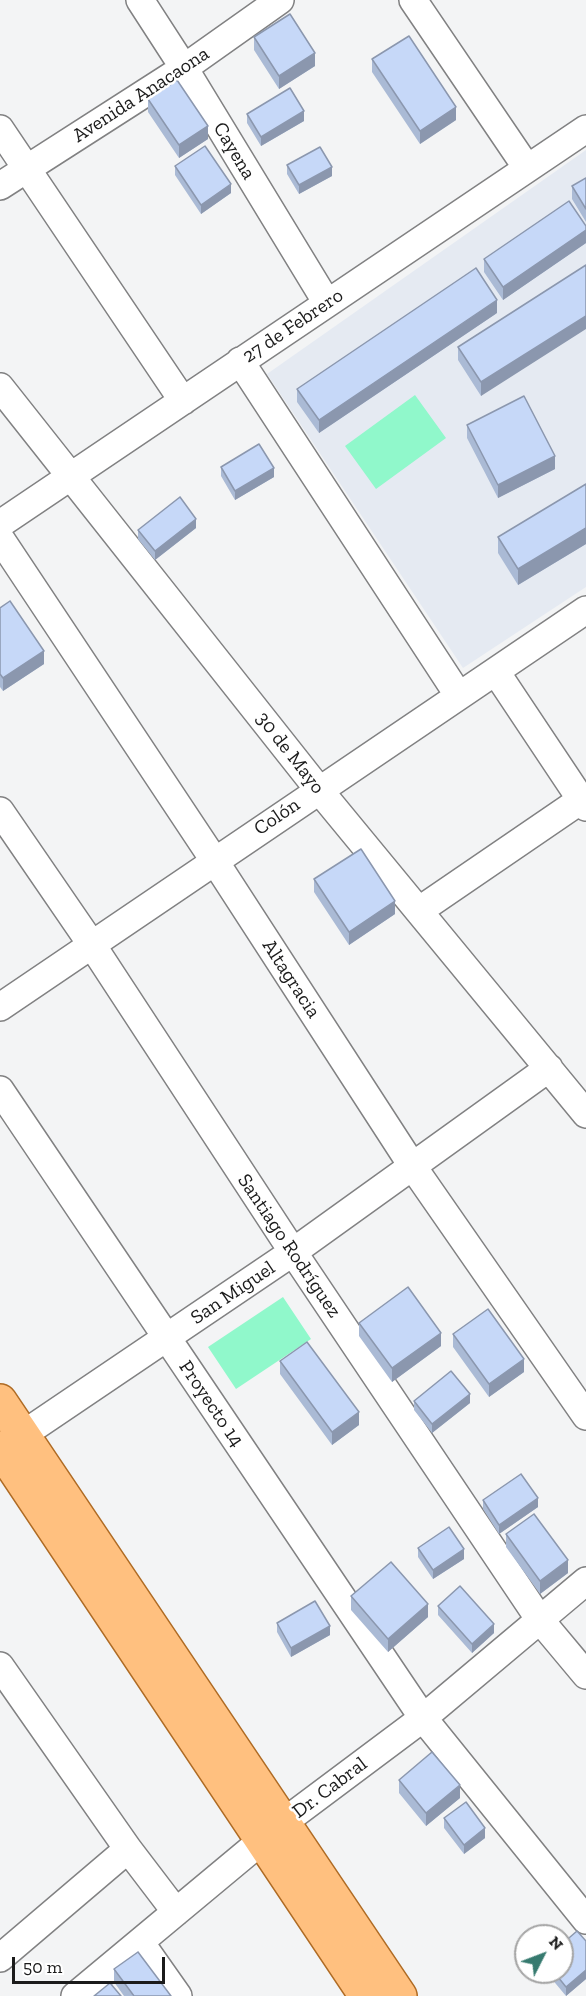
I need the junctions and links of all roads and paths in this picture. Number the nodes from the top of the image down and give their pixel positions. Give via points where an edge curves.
1 (140, 0) edge
2 (280, 0) edge
3 (412, 0) edge
4 (184, 68) junction
5 (0, 129) edge
6 (586, 129) edge
7 (527, 168) junction
8 (28, 169) junction
9 (0, 186) edge
10 (327, 303) junction
11 (240, 361) junction
12 (0, 387) edge
13 (183, 400) junction
14 (70, 474) junction
15 (0, 524) edge
16 (0, 538) edge
17 (586, 610) edge
18 (496, 672) junction
19 (459, 696) junction
20 (319, 790) junction
21 (584, 804) edge
22 (0, 811) edge
23 (214, 860) junction
24 (420, 910) junction
25 (92, 945) junction
26 (0, 1007) edge
27 (549, 1068) junction
28 (0, 1090) edge
29 (586, 1114) edge
30 (413, 1167) junction
31 (293, 1252) junction
32 (166, 1338) junction
33 (0, 1401) edge
34 (586, 1416) edge
35 (6, 1445) edge
36 (586, 1581) edge
37 (540, 1620) junction
38 (0, 1666) edge
39 (586, 1675) edge
40 (423, 1718) junction
41 (274, 1831) junction
42 (128, 1849) junction
43 (176, 1912) junction
44 (586, 1920) edge
45 (140, 1942) junction
46 (2, 1952) edge
47 (75, 1996) edge
48 (178, 1996) edge
49 (366, 1996) edge
50 (400, 1996) edge

1 - 4 street, Cayena
2 - 4 street, Avenida Anacaona
3 - 7 street
4 - 8 street, Avenida Anacaona
4 - 10 street, Cayena
5 - 8 street
6 - 7 street, 27 de Febrero
7 - 10 street, 27 de Febrero
8 - 9 street, Avenida Anacaona
8 - 13 street
10 - 11 street, 27 de Febrero
11 - 13 street, 27 de Febrero
11 - 19 street
12 - 14 street, 30 de Mayo
13 - 14 street, 27 de Febrero
14 - 15 street, 27 de Febrero
14 - 20 street, 30 de Mayo
16 - 23 street, Altagracia
17 - 18 street, Colón
18 - 19 street, Colón
18 - 21 street
19 - 20 street, Colón
20 - 23 street, Colón
20 - 24 street, 30 de Mayo
21 - 24 street
22 - 25 street, Santiago Rodríguez
23 - 25 street, Colón
23 - 30 street, Altagracia
24 - 27 street, 30 de Mayo
25 - 26 street, Colón
25 - 31 street, Santiago Rodríguez
27 - 29 street, 30 de Mayo
27 - 30 street, San Miguel
28 - 32 street, Proyecto 14
30 - 31 street, San Miguel
30 - 34 street, Altagracia
31 - 32 street, San Miguel
31 - 37 street, Santiago Rodríguez
32 - 35 street, San Miguel
32 - 40 street, Proyecto 14
33 - 35 main road
35 - 41 main road
36 - 37 street, Dr. Cabral
37 - 39 street, Santiago Rodríguez
37 - 40 street, Dr. Cabral
38 - 42 street
40 - 41 street, Dr. Cabral
40 - 44 street, Proyecto 14
41 - 43 street, Dr. Cabral
41 - 49 main road
41 - 50 main road
42 - 43 street
42 - 46 street
43 - 45 street, Dr. Cabral
45 - 47 street, Dr. Cabral
45 - 48 street

